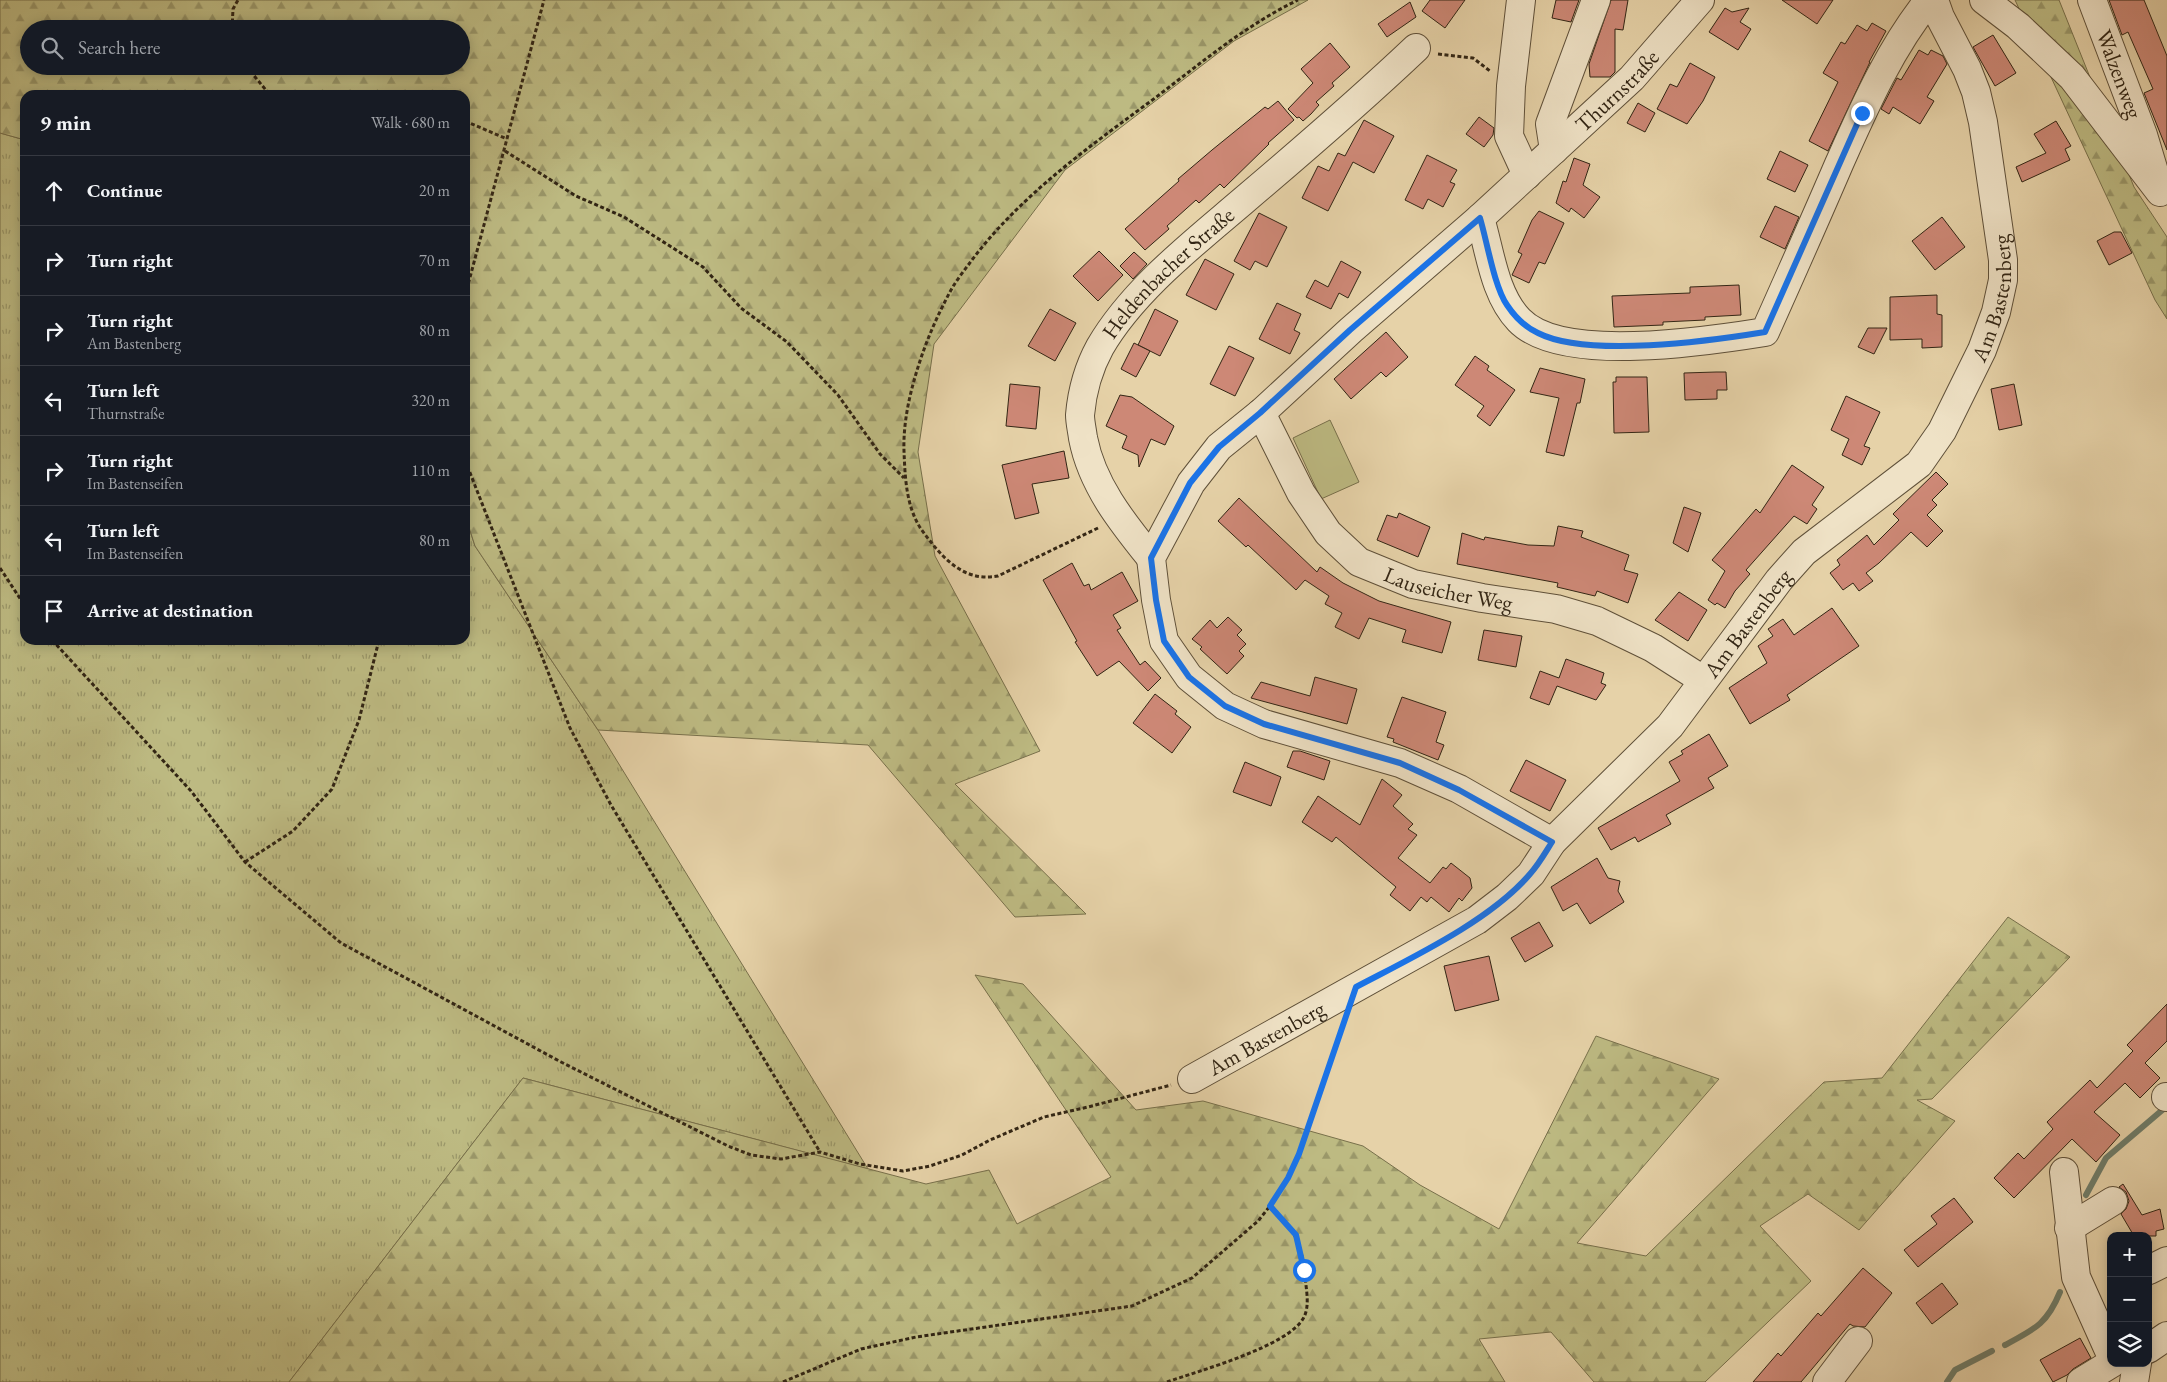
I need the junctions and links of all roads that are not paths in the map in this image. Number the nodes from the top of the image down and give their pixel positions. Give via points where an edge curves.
1 (1521, 0) edge
2 (1596, 0) edge
3 (1700, 0) edge
4 (1929, 0) edge
5 (1934, 0) edge
6 (1984, 0) edge
7 (2092, 0) edge
8 (1416, 48) dead end
9 (1554, 150) junction
10 (1527, 175) junction
11 (2164, 198) edge
12 (1480, 218) junction
13 (1260, 413) junction
14 (1151, 558) junction
15 (1703, 680) junction
16 (1552, 842) junction
17 (1192, 1079) road end
18 (2064, 1172) dead end
19 (2113, 1201) dead end
20 (2069, 1228) junction
21 (2167, 1336) edge
22 (1858, 1341) dead end
23 (2107, 1346) edge
24 (2152, 1346) edge
25 (2107, 1366) edge
26 (2136, 1367) edge
27 (1827, 1382) edge
28 (2081, 1382) edge
29 (2134, 1382) edge

1 - 10 street via 1510,86 1509,136
2 - 9 street via 1550,124
3 - 9 street, Thurnstraße via 1632,78
4 - 12 street via 1892,55 1862,113 1765,332 1634,346 1570,343 1538,334 1520,321 1506,304
5 - 15 street, Am Bastenberg via 1976,92 1983,122 2003,260 2003,280 1996,312 1982,350 1942,431 1919,464 1804,552
6 - 11 street via 2018,26 2072,77
7 - 11 street, Walzenweg
8 - 14 street, Heldenbacher Straße via 1148,286 1100,347 1085,385 1080,417 1085,446 1096,480 1119,518
9 - 10 street, Thurnstraße
10 - 12 street, Thurnstraße
12 - 13 street, Thurnstraße
13 - 14 street, Thurnstraße via 1219,447 1190,483
13 - 15 street, Lauseicher Weg via 1301,493 1328,534 1359,562 1413,584 1556,609 1597,621 1653,648
14 - 16 street via 1164,641 1189,677 1225,706 1264,724 1400,763 1459,790
15 - 16 street, Am Bastenberg via 1670,726
16 - 17 street, Am Bastenberg via 1531,874 1477,920
18 - 20 street
19 - 20 street
20 - 23 street via 2076,1277
21 - 24 street
22 - 27 street
25 - 28 street
26 - 29 street

